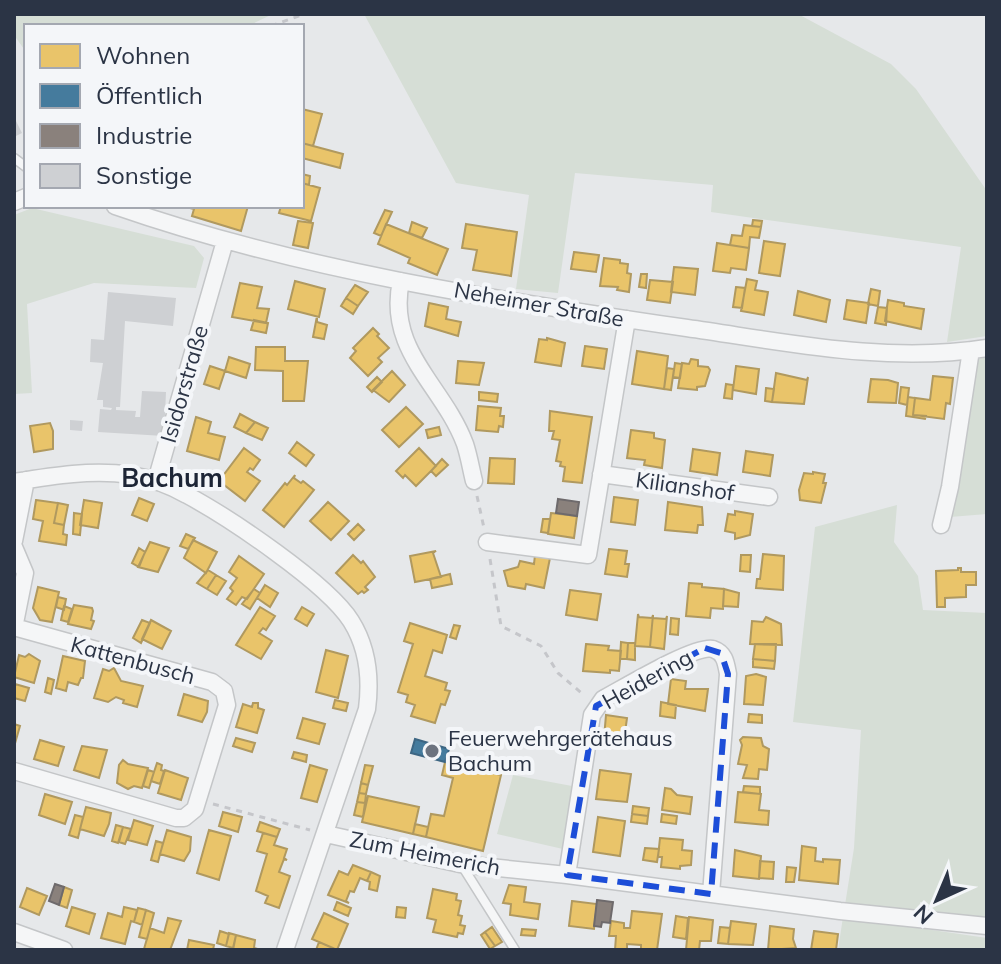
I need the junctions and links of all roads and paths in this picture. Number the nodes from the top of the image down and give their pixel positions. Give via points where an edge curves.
1 (304, 14) edge
2 (276, 24) edge
3 (121, 208) edge
4 (225, 241) junction
5 (401, 281) junction
6 (627, 319) junction
7 (979, 349) edge
8 (601, 474) junction
9 (20, 481) edge
10 (156, 481) junction
11 (474, 481) joint
12 (769, 497) dead end
13 (941, 525) dead end
14 (14, 541) edge
15 (487, 542) junction
16 (14, 547) edge
17 (14, 628) edge
18 (596, 706) junction
19 (14, 771) edge
20 (198, 799) junction
21 (326, 834) junction
22 (460, 864) junction
23 (567, 875) junction
24 (711, 894) junction
25 (987, 926) edge
26 (14, 932) edge
27 (64, 950) edge
28 (285, 950) edge
29 (515, 950) edge

1 - 2 path
3 - 4 street, Neheimer Straße
4 - 5 street, Neheimer Straße
4 - 10 street, Isidorstraße
5 - 6 street, Neheimer Straße
5 - 11 street via 397,310 405,343 464,443
6 - 7 street, Neheimer Straße via 859,351 920,354
6 - 8 street
7 - 13 street, Neheimer Straße
8 - 12 street, Kilianshof
8 - 15 street via 588,555
9 - 10 street via 95,474
9 - 14 street
10 - 21 street, Zum Heimerich via 213,510 299,571 332,598 360,638 369,672 367,709
11 - 15 path
15 - 18 path via 501,626 541,646 558,673
16 - 17 street, Kattenbusch via 25,573
17 - 20 street, Kattenbusch via 219,685 227,705
18 - 23 street, Heidering
18 - 24 street, Heidering via 695,651 721,653 726,661
19 - 20 street via 176,818 190,815
20 - 21 path
21 - 22 street, Zum Heimerich
21 - 28 street
22 - 23 street, Zum Heimerich
22 - 29 lane
23 - 24 street, Zum Heimerich
24 - 25 street, Zum Heimerich
26 - 27 street

